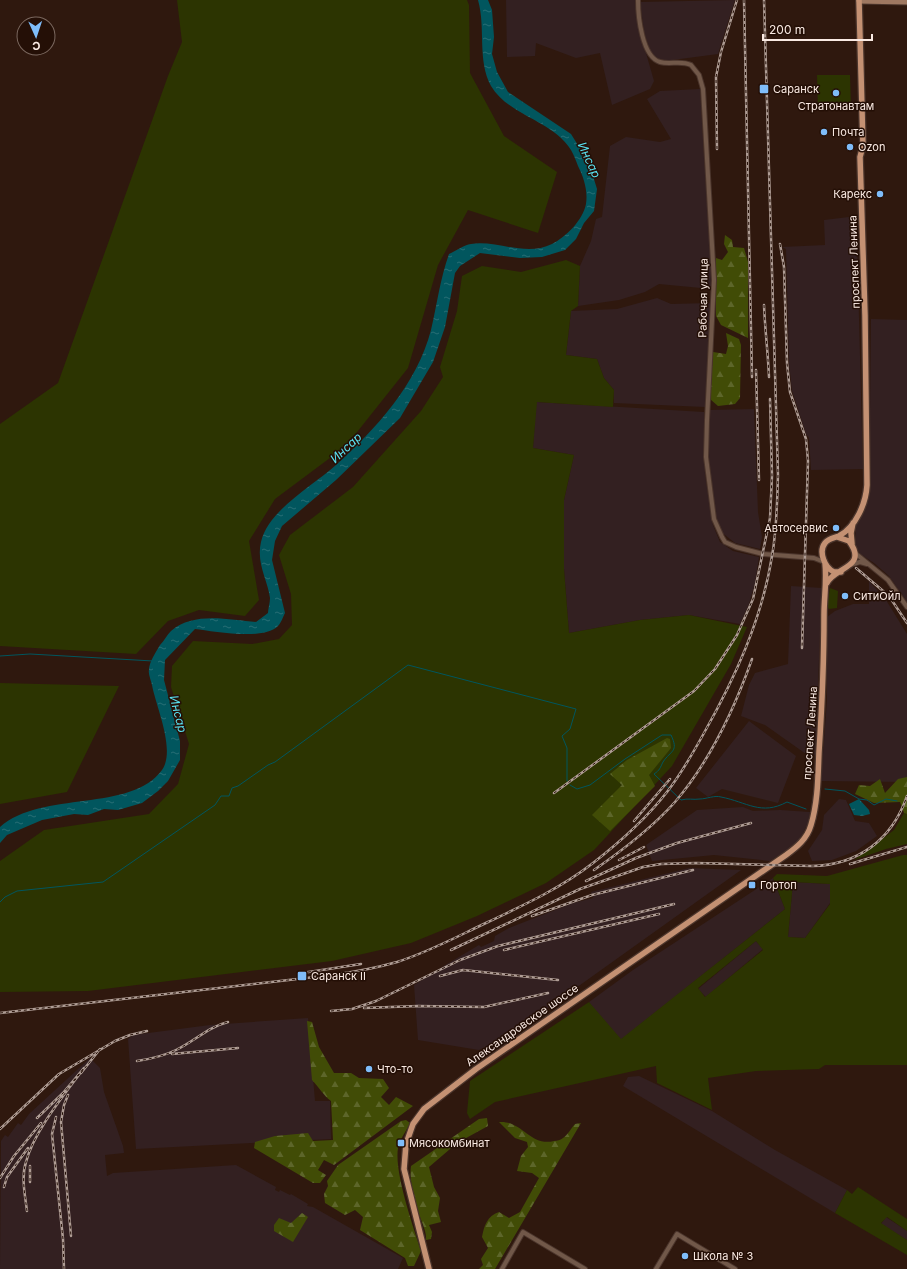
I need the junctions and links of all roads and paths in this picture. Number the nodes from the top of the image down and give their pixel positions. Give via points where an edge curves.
1 (638, 0) edge
2 (859, 0) edge
3 (907, 2) edge
4 (854, 521) junction
5 (837, 537) junction
6 (853, 548) junction
7 (823, 549) junction
8 (814, 558) junction
9 (825, 562) junction
10 (867, 564) junction
11 (849, 566) junction
12 (841, 572) junction
13 (826, 584) junction
14 (907, 607) edge
15 (772, 864) joint
16 (429, 1269) edge
17 (502, 1269) edge
18 (585, 1269) edge
19 (656, 1269) edge
20 (734, 1269) edge

1 - 8 street, Рабочая улица via 640,22 648,53 658,62 691,65 699,75 703,89 714,286 706,457 715,525 725,542 736,547 777,556
2 - 3 main road
2 - 4 main road, проспект Ленина via 867,485 864,505
4 - 5 main road
4 - 6 main road via 851,533
5 - 6 main road via 846,538
5 - 7 main road via 826,542
6 - 10 street
6 - 11 main road via 854,558
7 - 8 street via 819,556
7 - 9 main road
8 - 9 street
9 - 12 main road via 832,571
9 - 13 main road, проспект Ленина
10 - 11 street via 860,562
10 - 14 street via 888,580
11 - 12 main road
12 - 13 main road via 829,578
13 - 15 main road, проспект Ленина via 824,676 815,809 811,825 803,840
15 - 16 main road, Александровское шоссе via 476,1069 424,1108 406,1144 404,1169
17 - 18 street via 524,1232
19 - 20 street via 677,1234

